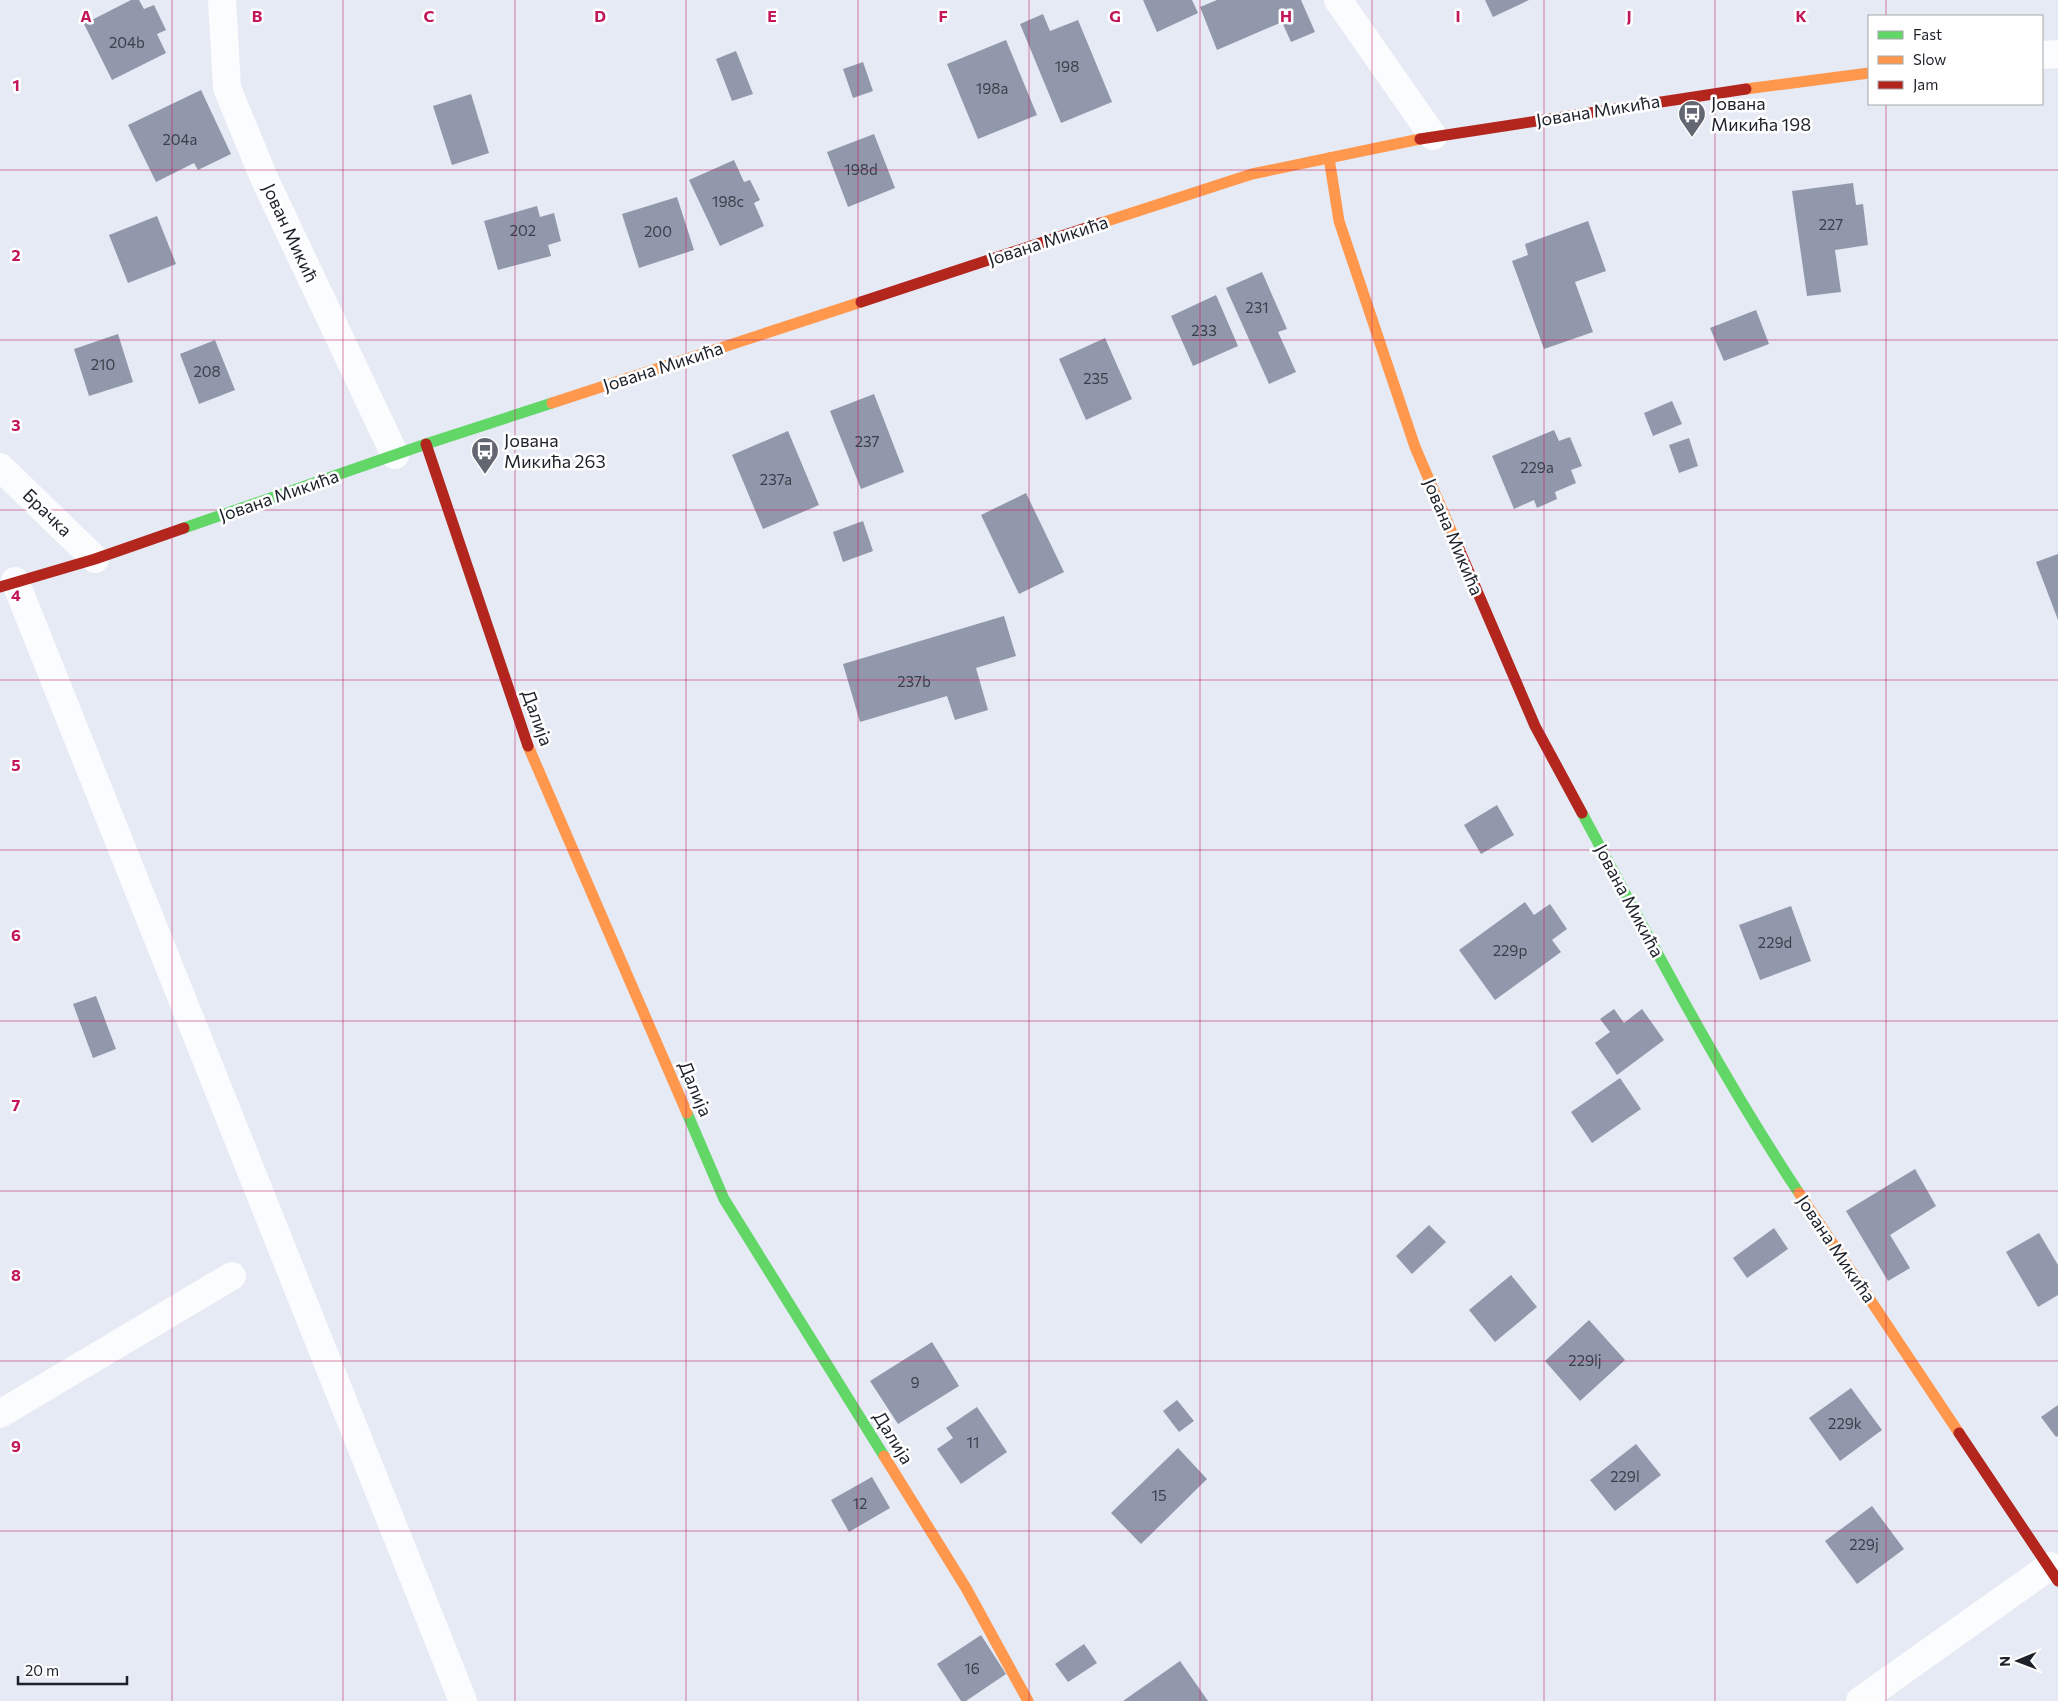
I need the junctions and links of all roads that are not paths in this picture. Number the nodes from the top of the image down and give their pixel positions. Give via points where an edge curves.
1 (222, 0) edge
2 (1338, 0) edge
3 (2058, 54) edge
4 (2043, 55) edge
5 (1868, 73) edge
6 (1433, 136) junction
7 (1329, 158) junction
8 (426, 444) junction
9 (396, 456) junction
10 (0, 467) edge
11 (95, 559) junction
12 (7, 584) edge
13 (232, 1276) dead end
14 (0, 1414) edge
15 (2054, 1573) edge
16 (463, 1701) edge
17 (1028, 1701) edge
18 (1860, 1701) edge

1 - 9 street, Јован Микић via 227,88 264,178
2 - 6 street
3 - 4 street
5 - 6 street, Јована Микића
6 - 7 street, Јована Микића
7 - 8 street, Јована Микића via 1252,174
7 - 15 street, Јована Микића via 1339,221 1415,446 1535,726 1683,1000 1770,1149
8 - 9 street, Јована Микића
8 - 17 street, Далија via 525,740 724,1199 966,1588
9 - 11 street, Јована Микића
10 - 11 street, Брачка
11 - 12 street, Јована Микића
12 - 16 street
13 - 14 street
15 - 18 street

